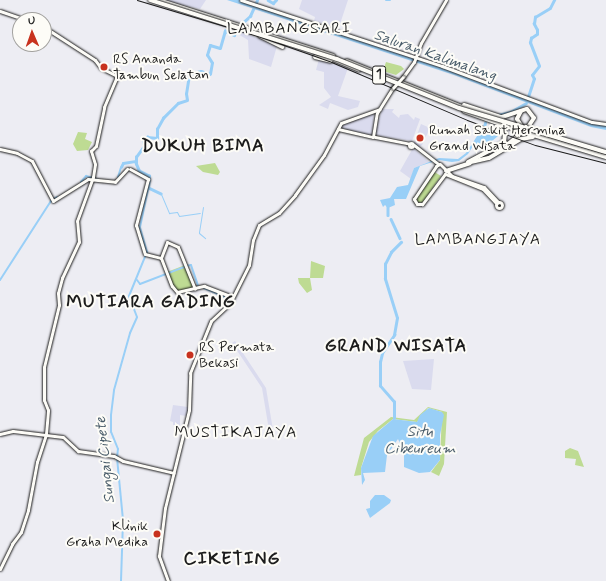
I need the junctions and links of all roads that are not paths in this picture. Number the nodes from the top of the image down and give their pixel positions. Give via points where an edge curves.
1 (147, 0) edge
2 (150, 0) edge
3 (157, 0) edge
4 (241, 0) edge
5 (446, 0) edge
6 (0, 11) edge
7 (12, 15) edge
8 (241, 26) junction
9 (52, 33) edge
10 (259, 36) junction
11 (279, 36) dead end
12 (283, 47) dead end
13 (328, 54) junction
14 (415, 56) junction
15 (315, 57) dead end
16 (352, 67) junction
17 (426, 92) junction
18 (380, 109) junction
19 (376, 112) junction
20 (472, 114) junction
21 (606, 124) edge
22 (528, 126) junction
23 (339, 130) junction
24 (372, 138) junction
25 (571, 145) junction
26 (0, 149) edge
27 (587, 152) junction
28 (606, 153) edge
29 (469, 162) junction
30 (437, 165) junction
31 (444, 166) junction
32 (446, 171) junction
33 (92, 178) junction
34 (161, 258) junction
35 (194, 289) junction
36 (232, 297) junction
37 (0, 434) edge
38 (46, 434) junction
39 (173, 471) junction
40 (0, 569) edge
41 (168, 581) edge

1 - 8 highway, 1
2 - 28 highway, 1, bridge via 337,59 459,108
3 - 8 highway, 1
3 - 28 highway, 1, bridge via 328,55 464,108
4 - 14 main road
5 - 14 main road
6 - 7 main road
8 - 10 highway, 1
8 - 13 highway, 1
9 - 33 main road via 99,63 101,68 117,76 104,107 96,146 91,152 96,160
10 - 12 highway
10 - 16 highway, 1
11 - 13 highway
13 - 17 highway, 1
14 - 18 main road, bridge
14 - 21 main road via 592,122
15 - 16 highway
16 - 20 highway, 1
17 - 22 highway via 494,116 505,116 527,109 534,117
17 - 25 highway, 1 via 492,119
18 - 19 main road
18 - 24 main road
19 - 23 main road via 344,121
19 - 24 main road
20 - 27 highway, 1
20 - 29 highway via 500,127 506,137 501,146
22 - 25 highway via 532,115 523,110 517,116 520,126
22 - 29 highway, bridge via 495,151
23 - 24 main road via 359,137
23 - 36 main road via 324,155 279,213 258,226 249,265
24 - 30 main road via 411,145
25 - 28 highway, 1
26 - 33 main road via 17,153 34,162 52,200
27 - 28 highway, 1
27 - 29 highway via 528,137 489,158
29 - 31 highway
29 - 32 highway
30 - 31 main road
30 - 32 main road via 414,196 417,204 424,202 444,174 483,189 497,203 484,187 456,178
31 - 32 main road
33 - 34 main road via 114,182 128,170 147,182 136,225 147,254
33 - 38 main road via 76,221 78,243 60,284 59,305 44,367 44,400 48,410
34 - 35 main road via 176,292
34 - 35 main road via 166,245 170,243 179,247
35 - 36 main road via 205,285
36 - 39 main road via 213,318 191,370 189,410
37 - 38 main road via 12,431
38 - 39 main road via 65,437 78,451
38 - 40 main road via 37,464 28,513 21,532
39 - 41 main road via 164,508 159,554

